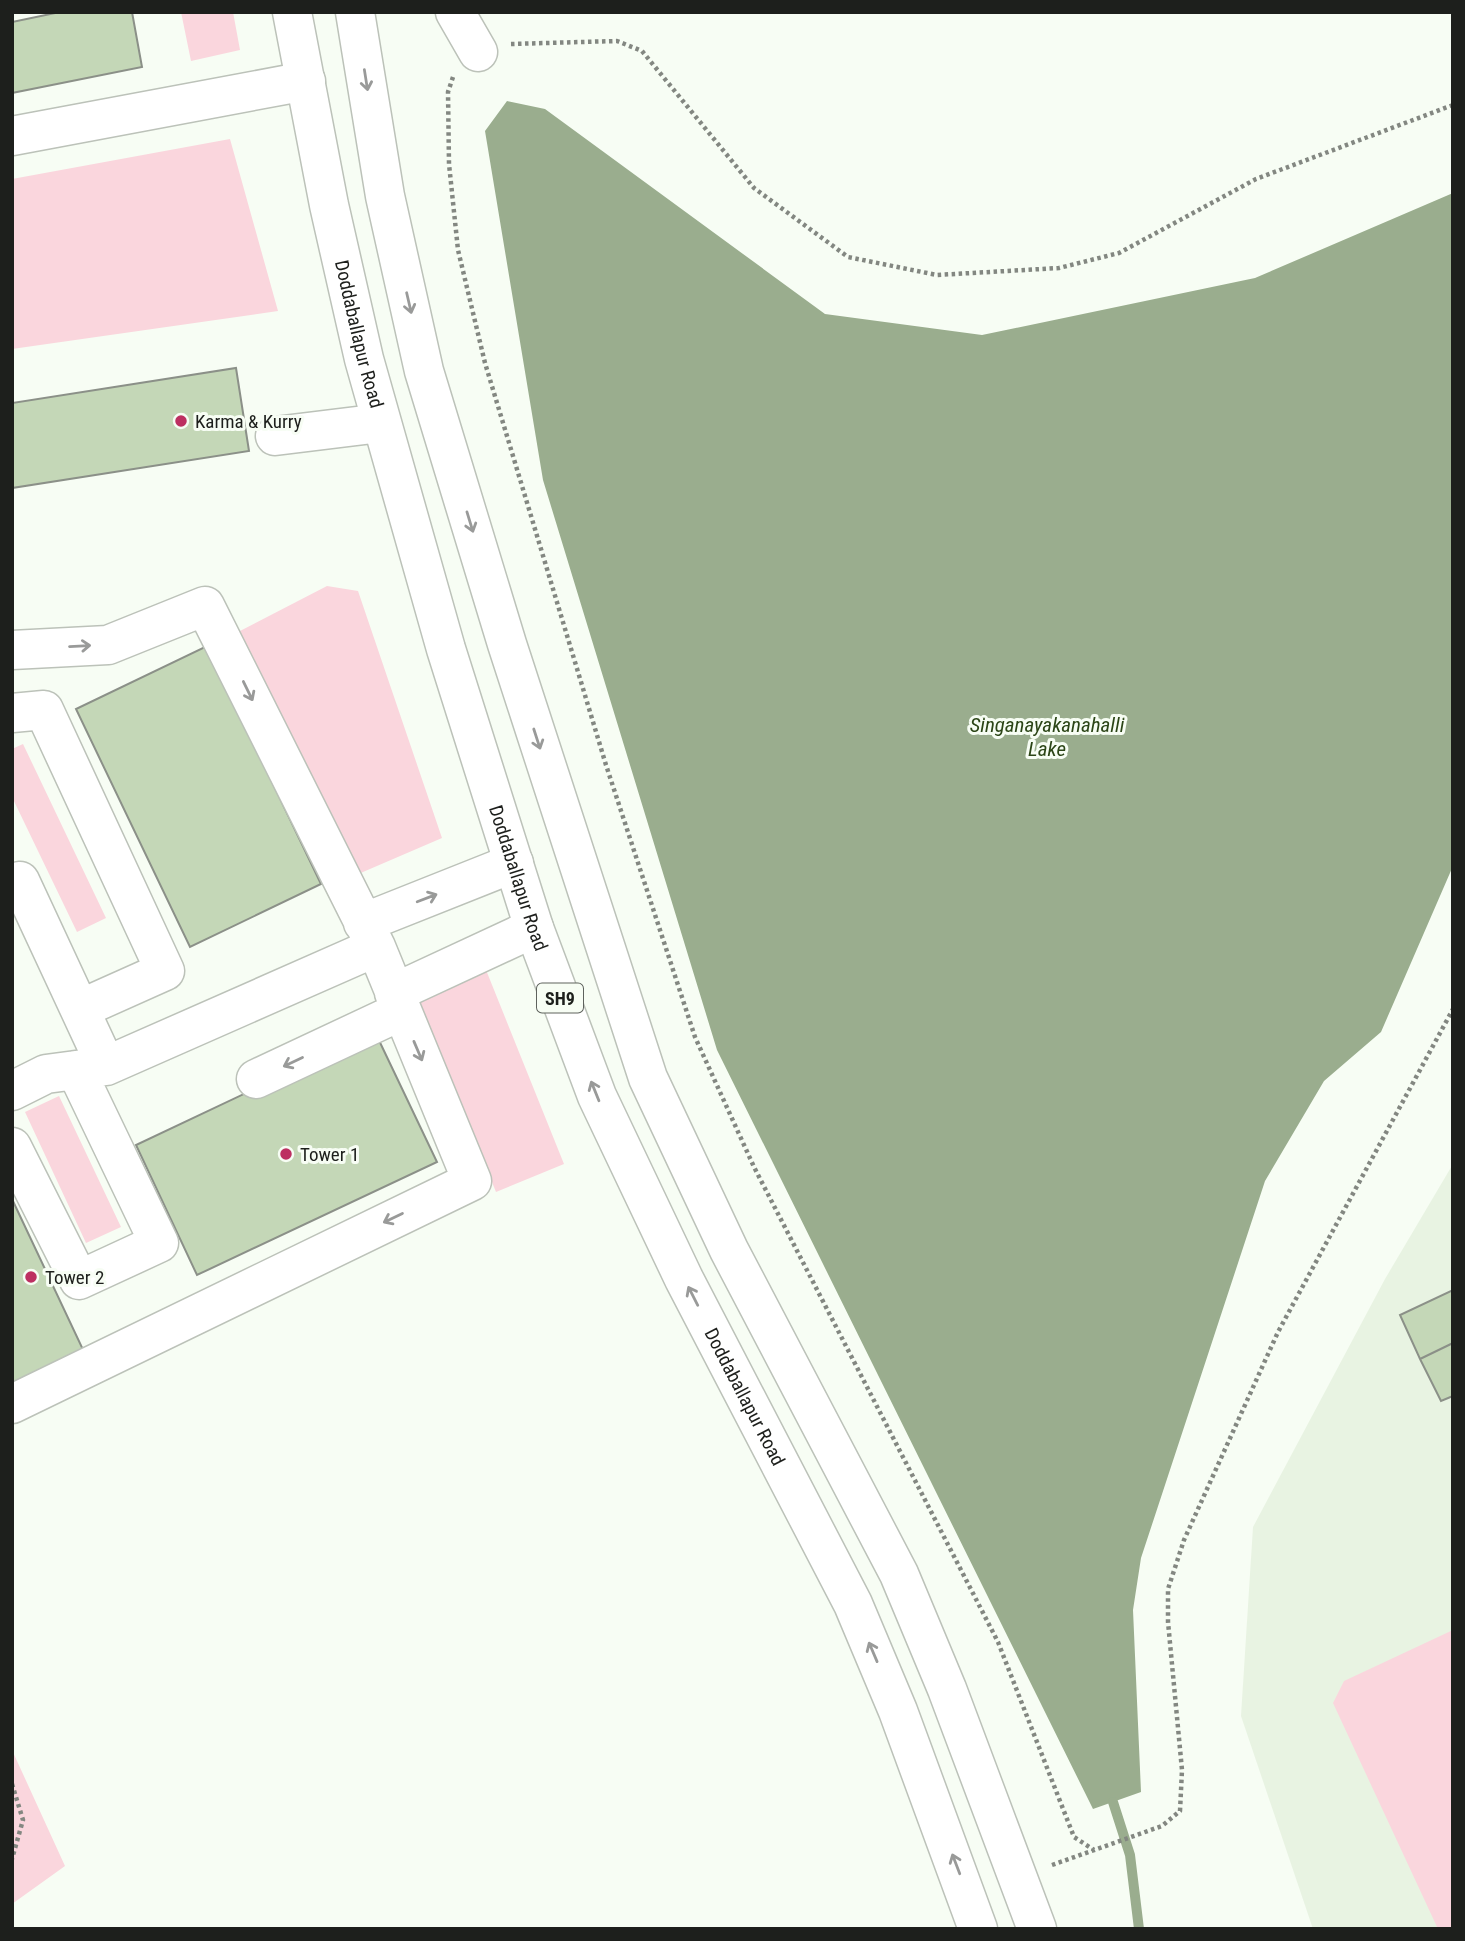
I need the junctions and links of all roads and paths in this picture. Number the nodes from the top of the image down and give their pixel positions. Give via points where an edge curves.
1 (292, 12) edge
2 (355, 12) edge
3 (456, 12) edge
4 (478, 52) junction
5 (306, 81) junction
6 (1453, 105) edge
7 (12, 136) edge
8 (381, 423) junction
9 (275, 436) dead end
10 (12, 650) edge
11 (12, 713) edge
12 (513, 863) junction
13 (15, 876) edge
14 (534, 928) junction
15 (370, 935) junction
16 (398, 1002) junction
17 (80, 1009) junction
18 (1453, 1009) edge
19 (91, 1068) junction
20 (256, 1079) dead end
21 (12, 1091) edge
22 (12, 1147) edge
23 (12, 1404) edge
24 (12, 1784) edge
25 (1094, 1850) junction
26 (12, 1859) edge
27 (1066, 1860) dead end
28 (978, 1929) edge
29 (1037, 1929) edge

1 - 5 main road, Doddaballapur Road / SH9
2 -> 29 main road via 384,196 424,371 648,1078 729,1250 899,1574
3 - 4 main road
4 - 6 path via 500,44 617,41 642,51 754,188 848,257 937,275 1059,268 1119,253 1256,179
4 - 25 path via 456,67 448,92 449,164 458,250 485,363 601,752 695,1037 760,1179 998,1642 1074,1837
5 - 7 main road
5 - 8 main road, Doddaballapur Road / SH9 via 332,218
8 - 9 main road
8 - 12 main road, Doddaballapur Road / SH9
10 -> 15 main road via 108,645 205,606
11 - 17 main road via 44,710 165,971
12 - 14 main road, Doddaballapur Road / SH9
15 -> 12 main road
13 - 17 main road
14 - 16 main road
28 -> 14 main road, Doddaballapur Road / SH9 via 898,1711 853,1604 684,1279 597,1096
15 - 16 main road
15 - 19 main road
16 -> 20 main road
16 -> 23 main road via 472,1181
17 - 19 main road
18 - 25 path via 1278,1332 1184,1540 1168,1589 1182,1770 1180,1811 1162,1826
19 - 21 main road via 46,1074
19 - 22 main road via 159,1243 79,1280
24 - 26 path via 23,1820
25 - 27 path

